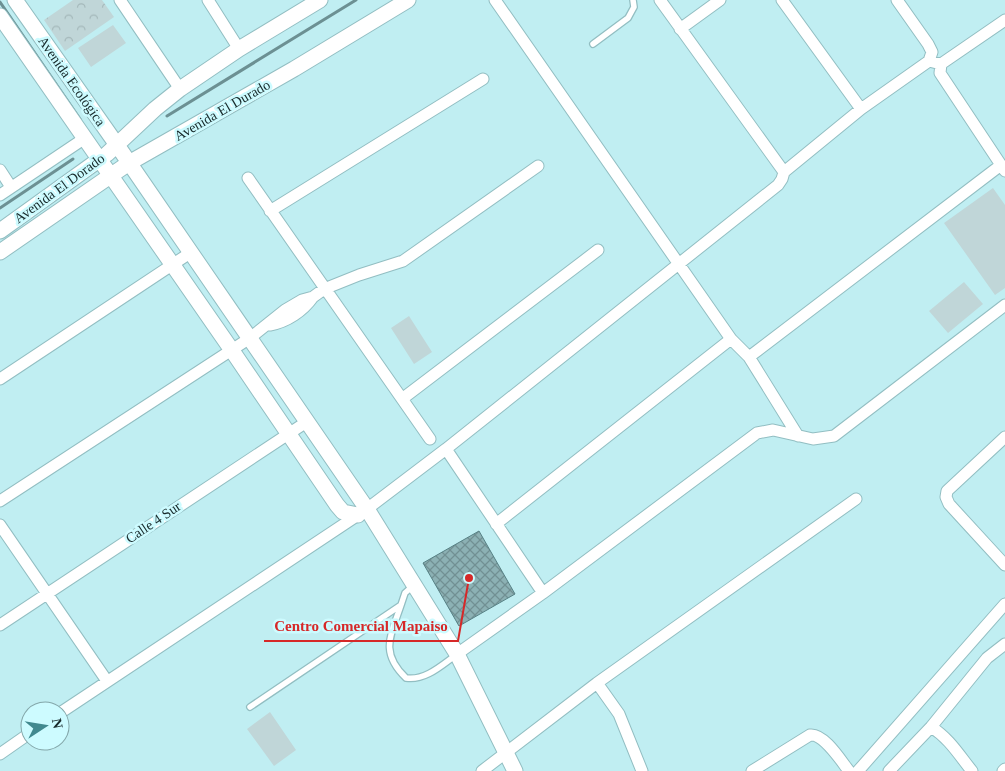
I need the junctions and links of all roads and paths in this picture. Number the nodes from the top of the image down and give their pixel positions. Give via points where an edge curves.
1 (15, 0) edge
2 (120, 0) edge
3 (208, 0) edge
4 (318, 0) edge
5 (408, 0) edge
6 (495, 0) edge
7 (633, 0) edge
8 (660, 0) edge
9 (720, 0) edge
10 (782, 0) edge
11 (896, 0) edge
12 (0, 16) edge
13 (1005, 20) edge
14 (680, 29) junction
15 (593, 44) dead end
16 (239, 49) junction
17 (935, 62) junction
18 (483, 79) dead end
19 (180, 88) junction
20 (861, 109) junction
21 (85, 138) junction
22 (117, 145) junction
23 (99, 160) junction
24 (129, 163) junction
25 (538, 166) dead end
26 (1003, 168) edge
27 (0, 170) edge
28 (784, 172) junction
29 (110, 176) junction
30 (248, 178) dead end
31 (11, 187) junction
32 (0, 195) edge
33 (270, 211) junction
34 (40, 224) joint
35 (0, 231) edge
36 (598, 250) dead end
37 (0, 252) edge
38 (190, 253) junction
39 (680, 264) junction
40 (171, 265) junction
41 (324, 289) junction
42 (1005, 305) edge
43 (250, 338) junction
44 (731, 339) junction
45 (231, 349) junction
46 (749, 357) junction
47 (0, 379) edge
48 (402, 399) junction
49 (308, 421) junction
50 (288, 433) junction
51 (798, 436) junction
52 (1005, 437) edge
53 (430, 439) dead end
54 (446, 449) junction
55 (856, 499) dead end
56 (0, 501) edge
57 (363, 512) junction
58 (496, 524) junction
59 (0, 525) edge
60 (1005, 565) edge
61 (414, 585) junction
62 (47, 593) junction
63 (543, 593) junction
64 (401, 604) junction
65 (1005, 604) edge
66 (0, 625) edge
67 (969, 643) junction
68 (1005, 644) edge
69 (457, 654) junction
70 (987, 658) junction
71 (107, 681) junction
72 (596, 683) junction
73 (70, 706) edge
74 (250, 707) dead end
75 (931, 727) junction
76 (20, 741) edge
77 (507, 753) junction
78 (0, 754) edge
79 (482, 771) edge
80 (515, 771) edge
81 (642, 771) edge
82 (752, 771) edge
83 (850, 771) edge
84 (858, 771) edge
85 (889, 771) edge
86 (972, 771) edge

1 - 22 street, Avenida Ecológica
2 - 19 street
3 - 16 street
4 - 16 street
5 - 24 street, Avenida El Durado
6 - 39 street
7 - 15 lane via 634,7 628,18
8 - 14 street
9 - 14 street
10 - 20 street
11 - 17 street via 928,44
12 - 21 street, Avenida Ecológica
13 - 17 street
14 - 28 street
16 - 19 street
17 - 20 street
17 - 26 street
18 - 33 street
19 - 22 street
20 - 28 street
21 - 23 street, Avenida Ecológica
21 - 31 street
22 - 23 street, Avenida El Dorado
22 - 24 street, Avenida Ecológica
23 - 29 street, Avenida Ecológica
23 - 35 street, Avenida El Dorado
24 - 29 street, Avenida El Durado
24 - 38 street, Avenida Ecológica
25 - 41 street via 403,261
26 - 46 street
27 - 31 street
28 - 39 street via 778,185
29 - 34 street, Avenida El Durado
29 - 40 street, Avenida Ecológica
30 - 33 street
31 - 32 street
33 - 41 street
34 - 37 street, Avenida El Dorado
36 - 48 street
38 - 40 street
38 - 43 street, Avenida Ecológica
39 - 44 street
39 - 54 street
40 - 45 street, Avenida Ecológica
40 - 47 street
41 - 43 street via 291,317 265,326
41 - 48 street
42 - 51 street via 834,436 813,439
43 - 45 street
43 - 49 street, Avenida Ecológica
44 - 46 street
44 - 58 street
45 - 50 street, Avenida Ecológica
45 - 56 street
46 - 51 street
48 - 53 street
49 - 50 street, Calle 4 Sur
49 - 57 street, Avenida Ecológica
50 - 57 street, Avenida Ecológica via 343,512
50 - 62 street, Calle 4 Sur
51 - 63 street via 773,430 757,433
52 - 60 street via 947,491 946,497
54 - 57 street
54 - 58 street
55 - 72 street
57 - 61 street, Avenida Ecológica
57 - 71 street
58 - 63 street
59 - 62 street
61 - 64 lane via 405,593
61 - 69 street, Avenida Ecológica
62 - 66 street, Calle 4 Sur
62 - 71 street
63 - 69 street
64 - 69 lane via 388,648 406,678 414,680 430,674
64 - 74 lane
65 - 67 street
67 - 70 street
67 - 84 street
68 - 70 street
69 - 77 street, Avenida Ecológica
70 - 75 street
71 - 73 street
72 - 77 street
72 - 81 street via 619,714
75 - 85 street
75 - 86 street via 941,733
76 - 78 street
77 - 79 street
77 - 80 street, Avenida Ecológica
82 - 83 street via 814,734 822,738

